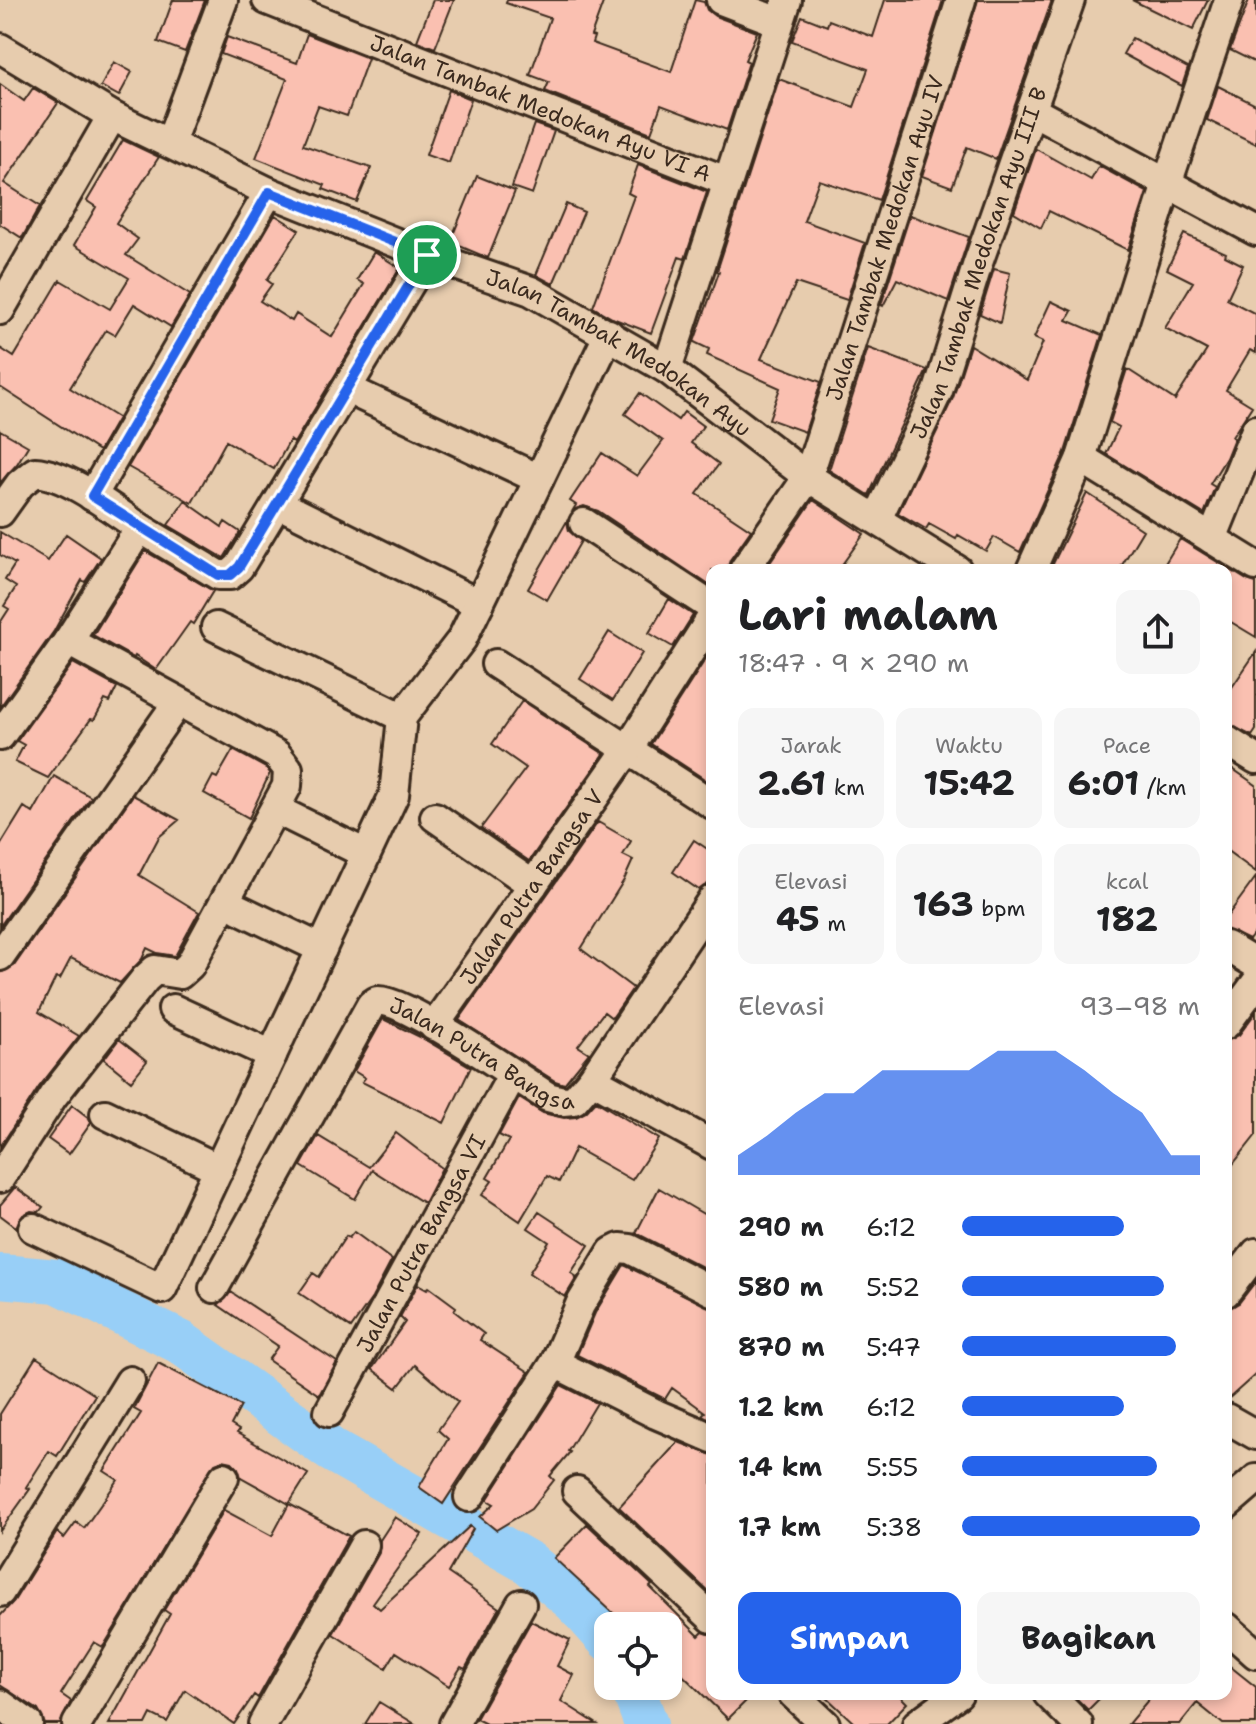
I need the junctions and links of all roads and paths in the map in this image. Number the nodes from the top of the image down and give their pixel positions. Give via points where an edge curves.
1 (223, 0) edge
2 (267, 0) edge
3 (721, 0) edge
4 (961, 0) edge
5 (1070, 0) edge
6 (1229, 0) edge
7 (783, 11) edge
8 (0, 48) edge
9 (1031, 110) junction
10 (112, 116) junction
11 (170, 143) junction
12 (726, 181) junction
13 (1167, 184) junction
14 (269, 192) junction
15 (1256, 231) edge
16 (427, 255) junction
17 (0, 310) edge
18 (609, 334) junction
19 (667, 369) junction
20 (360, 395) dead end
21 (1256, 430) edge
22 (1081, 458) junction
23 (808, 477) junction
24 (539, 479) junction
25 (92, 496) junction
26 (289, 509) dead end
27 (0, 512) edge
28 (877, 519) junction
29 (584, 523) dead end
30 (140, 528) junction
31 (1212, 539) junction
32 (748, 564) edge
33 (948, 564) edge
34 (1034, 564) edge
35 (1256, 566) edge
36 (706, 603) edge
37 (479, 604) junction
38 (706, 626) edge
39 (216, 627) dead end
40 (68, 641) junction
41 (496, 664) dead end
42 (178, 702) junction
43 (402, 717) junction
44 (0, 736) edge
45 (1232, 744) edge
46 (628, 749) junction
47 (1256, 759) edge
48 (706, 800) edge
49 (287, 815) dead end
50 (435, 817) dead end
51 (366, 854) junction
52 (533, 885) junction
53 (239, 909) dead end
54 (706, 909) edge
55 (322, 949) junction
56 (1232, 950) edge
57 (0, 956) edge
58 (1256, 964) edge
59 (1256, 983) edge
60 (173, 1009) dead end
61 (1232, 1016) edge
62 (434, 1026) junction
63 (272, 1055) junction
64 (513, 1074) junction
65 (592, 1079) junction
66 (105, 1114) dead end
67 (706, 1142) edge
68 (219, 1169) junction
69 (0, 1178) edge
70 (33, 1228) dead end
71 (1256, 1253) edge
72 (1232, 1284) edge
73 (214, 1288) dead end
74 (706, 1288) edge
75 (555, 1363) junction
76 (130, 1381) dead end
77 (329, 1412) dead end
78 (1232, 1421) edge
79 (706, 1435) edge
80 (1256, 1435) edge
81 (224, 1477) dead end
82 (1256, 1479) edge
83 (577, 1491) dead end
84 (469, 1497) dead end
85 (1232, 1500) edge
86 (364, 1545) dead end
87 (0, 1592) edge
88 (521, 1604) dead end
89 (706, 1612) edge
90 (1232, 1632) edge
91 (1256, 1654) edge
92 (799, 1700) edge
93 (950, 1700) edge
94 (1054, 1700) edge
95 (0, 1704) edge
96 (28, 1724) edge
97 (77, 1724) edge
98 (263, 1724) edge
99 (454, 1724) edge
100 (825, 1724) edge
101 (917, 1724) edge
102 (1078, 1724) edge

1 - 11 street
2 - 12 street, Jalan Tambak Medokan Ayu VI A
3 - 7 street
4 - 23 street, Jalan Tambak Medokan Ayu IV
5 - 9 street, Jalan Tambak Medokan Ayu III B
6 - 13 street
7 - 12 street
8 - 10 street, Jalan Tambak Medokan Ayu
9 - 13 street
9 - 28 street, Jalan Tambak Medokan Ayu III B via 938,391
10 - 11 street, Jalan Tambak Medokan Ayu
10 - 17 street
11 - 14 street, Jalan Tambak Medokan Ayu
12 - 19 street
13 - 15 street
13 - 22 street
14 - 16 street, Jalan Tambak Medokan Ayu
14 - 25 street
16 - 18 street, Jalan Tambak Medokan Ayu via 531,291
16 - 30 street via 239,567 230,575 218,575
18 - 19 street, Jalan Tambak Medokan Ayu
18 - 24 street
19 - 23 street, Jalan Tambak Medokan Ayu
20 - 24 street
21 - 31 street
22 - 31 street
22 - 34 street
23 - 28 street, Jalan Tambak Medokan Ayu
23 - 32 street, Jalan Tambak Medokan Ayu IV
24 - 37 street
25 - 27 street via 48,473 35,472
25 - 30 street
26 - 37 street
28 - 33 street, Jalan Tambak Medokan Ayu
29 - 36 street
30 - 40 street
31 - 35 street
37 - 43 street via 462,639
38 - 46 street, Jalan Putra Bangsa V
39 - 43 street
40 - 42 street
40 - 44 street
41 - 46 street
42 - 57 street
42 - 69 street via 277,755 288,769 287,786 190,965 180,974 155,970 145,979 53,1096
43 - 51 street via 394,795
45 - 47 street
46 - 48 street
46 - 52 street, Jalan Putra Bangsa V
49 - 51 street
50 - 52 street
51 - 55 street
52 - 62 street, Jalan Putra Bangsa V
53 - 55 street
54 - 65 street
55 - 63 street
56 - 58 street
59 - 61 street
60 - 63 street
62 - 64 street, Jalan Putra Bangsa
62 - 73 street, Jalan Putra Bangsa via 390,1002 371,1005
63 - 68 street
64 - 65 street, Jalan Putra Bangsa via 563,1101 574,1100
64 - 77 street, Jalan Putra Bangsa VI
65 - 67 street, Jalan Putra Bangsa
66 - 68 street
68 - 70 street via 162,1289
71 - 72 street
74 - 75 street via 620,1248 612,1252 580,1305
75 - 79 street
75 - 84 street
76 - 87 street
78 - 80 street
81 - 97 street
82 - 85 street
83 - 89 street
86 - 98 street
88 - 99 street
90 - 91 street
92 - 100 street
93 - 101 street
94 - 102 street
95 - 96 street

